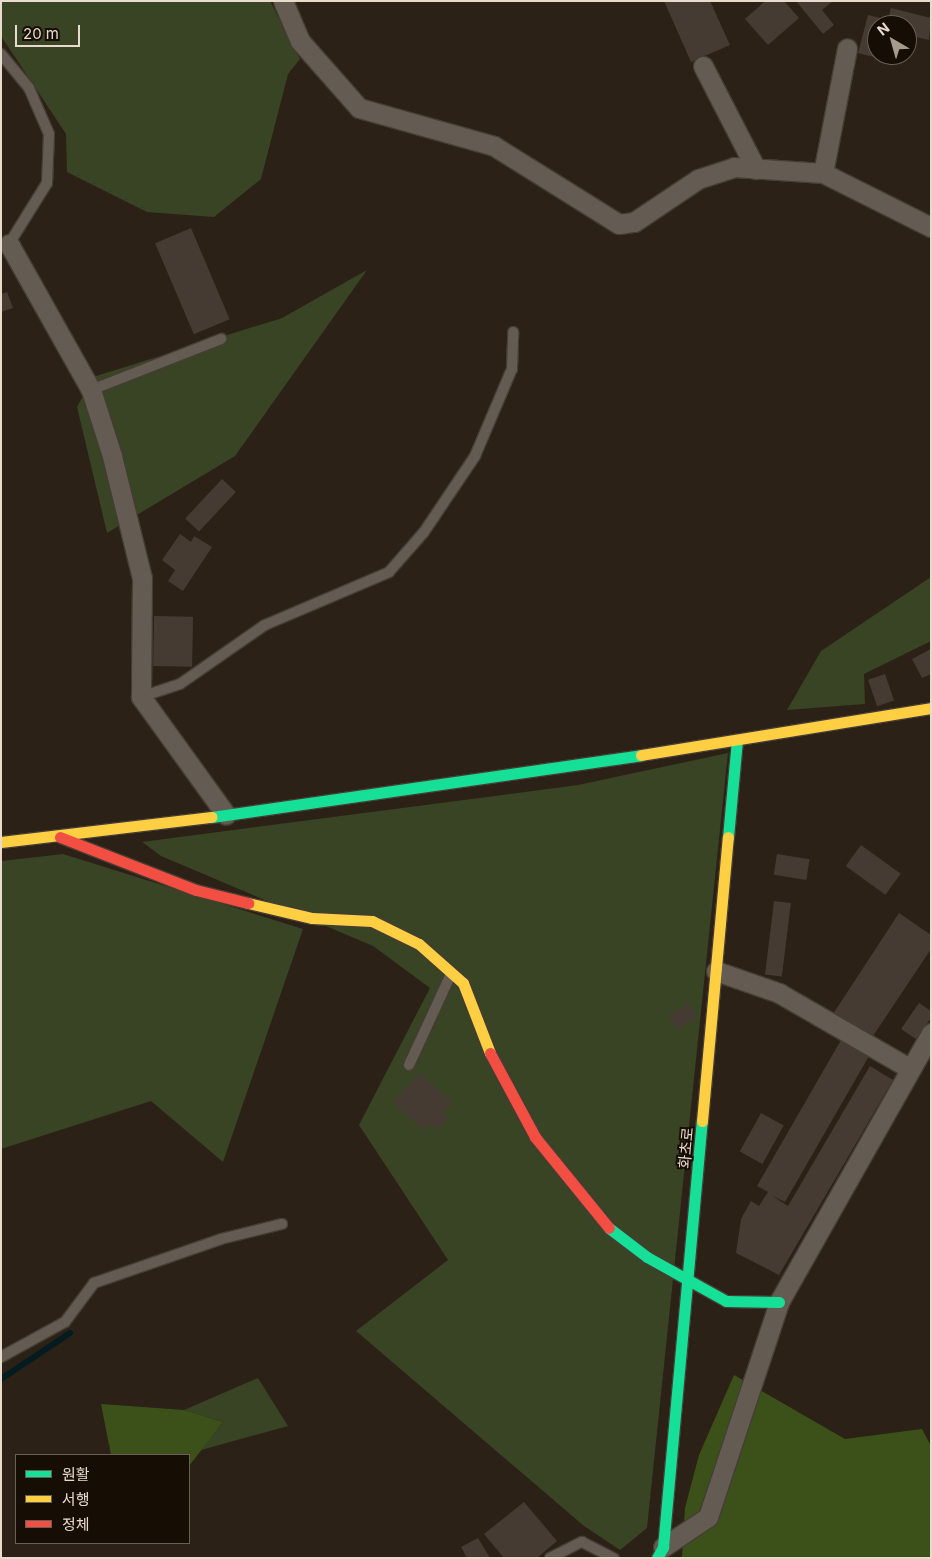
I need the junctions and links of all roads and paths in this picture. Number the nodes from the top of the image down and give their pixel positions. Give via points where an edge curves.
1 (283, 1) edge
2 (847, 48) dead end
3 (1, 54) edge
4 (703, 66) dead end
5 (756, 169) junction
6 (824, 173) junction
7 (931, 227) edge
8 (9, 244) joint
9 (513, 332) dead end
10 (221, 339) dead end
11 (90, 390) junction
12 (141, 698) junction
13 (931, 708) edge
14 (737, 740) junction
15 (226, 815) junction
16 (56, 835) junction
17 (1, 842) edge
18 (716, 971) junction
19 (452, 973) junction
20 (931, 1033) edge
21 (409, 1065) dead end
22 (909, 1068) junction
23 (282, 1224) dead end
24 (689, 1281) junction
25 (779, 1302) junction
26 (1, 1357) edge
27 (660, 1552) edge
28 (550, 1558) edge
29 (614, 1558) edge

1 - 5 street via 300,41 359,108 494,146 619,224 634,222 698,179 734,167
2 - 6 street
3 - 8 lane via 29,88 49,134 47,183
4 - 5 street
5 - 6 street
6 - 7 street
8 - 11 street
9 - 12 lane via 512,369 475,456 424,532 389,572 265,625 180,684
10 - 11 lane
11 - 12 street via 142,578
12 - 15 street
13 - 14 street
14 - 15 street
14 - 18 street, 화초로
15 - 16 street
16 - 17 street
16 - 19 street via 196,890 312,918 372,921 419,944
18 - 22 street via 779,993
18 - 24 street, 화초로
19 - 21 lane
19 - 24 street via 462,983 485,1045 546,1153 600,1222
20 - 22 street
22 - 25 street
23 - 26 lane via 221,1239 94,1283 65,1322
24 - 25 street via 726,1301
24 - 27 street, 화초로
25 - 27 street via 708,1517
28 - 29 lane via 582,1542

